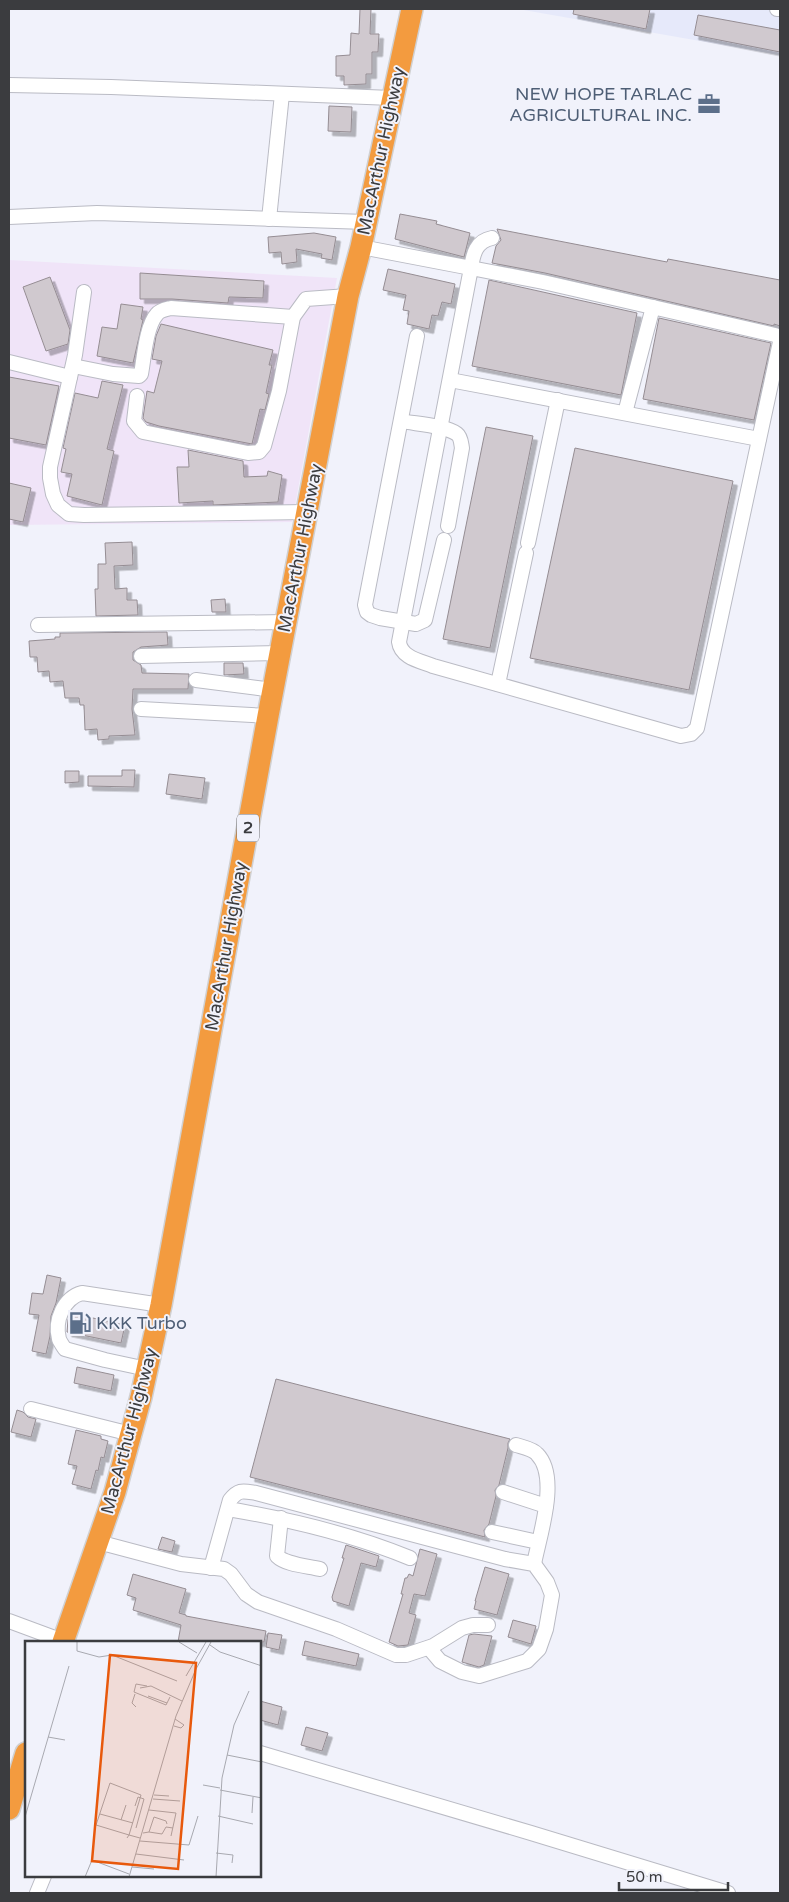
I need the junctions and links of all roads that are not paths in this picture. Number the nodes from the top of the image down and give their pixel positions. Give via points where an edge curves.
1 (412, 9) edge
2 (9, 85) edge
3 (282, 94) junction
4 (392, 98) junction
5 (9, 217) edge
6 (269, 219) junction
7 (366, 222) junction
8 (492, 238) dead end
9 (361, 247) junction
10 (471, 268) junction
11 (84, 292) dead end
12 (348, 296) junction
13 (653, 307) junction
14 (293, 317) junction
15 (417, 336) dead end
16 (780, 338) edge
17 (780, 342) edge
18 (9, 362) edge
19 (71, 371) junction
20 (450, 380) junction
21 (138, 387) junction
22 (558, 400) junction
23 (625, 413) junction
24 (401, 421) junction
25 (442, 428) junction
26 (759, 439) junction
27 (307, 512) junction
28 (448, 526) dead end
29 (444, 540) dead end
30 (286, 622) junction
31 (403, 622) junction
32 (38, 625) dead end
33 (280, 653) junction
34 (141, 656) dead end
35 (196, 680) dead end
36 (498, 684) junction
37 (274, 690) junction
38 (141, 709) dead end
39 (268, 716) junction
40 (161, 1305) junction
41 (147, 1369) junction
42 (31, 1409) dead end
43 (131, 1434) junction
44 (516, 1445) dead end
45 (503, 1492) dead end
46 (546, 1506) junction
47 (228, 1509) junction
48 (281, 1518) junction
49 (492, 1532) dead end
50 (98, 1542) junction
51 (538, 1542) junction
52 (410, 1558) dead end
53 (534, 1564) junction
54 (211, 1568) junction
55 (320, 1568) dead end
56 (9, 1620) edge
57 (488, 1626) dead end
58 (63, 1641) edge
59 (429, 1648) junction
60 (261, 1753) edge
61 (25, 1756) edge
62 (9, 1809) edge
63 (44, 1877) edge
64 (37, 1893) edge
65 (728, 1893) edge

1 - 4 highway, MacArthur Highway / 2
2 - 3 lane
3 - 4 lane
3 - 6 lane
4 - 7 highway, MacArthur Highway / 2
5 - 6 lane via 97,213
6 - 7 lane
7 - 9 highway, MacArthur Highway / 2
8 - 10 lane via 480,242
9 - 10 lane
9 - 12 highway, MacArthur Highway / 2
10 - 13 lane
10 - 20 lane
11 - 19 lane
12 - 14 lane via 306,299
12 - 27 highway, MacArthur Highway / 2
13 - 16 lane
13 - 23 lane
14 - 21 lane via 172,308 158,312 147,341
14 - 21 lane via 279,391 264,446 259,452 248,453 143,432 134,421
15 - 24 lane
17 - 26 lane
18 - 19 lane
19 - 21 lane via 114,374
19 - 27 lane via 50,467 53,494 58,505 69,514
20 - 22 lane
20 - 25 lane
22 - 23 lane
22 - 36 lane
23 - 26 lane
24 - 25 lane
24 - 31 lane via 365,605 371,615
25 - 28 lane via 457,434 462,448
25 - 31 lane
26 - 36 lane via 697,728 691,734 681,736
27 - 30 highway, MacArthur Highway / 2
29 - 31 lane via 426,620 416,624
30 - 32 lane
30 - 33 highway, MacArthur Highway / 2
31 - 36 lane via 400,646 411,658
33 - 34 lane
33 - 37 highway, MacArthur Highway / 2
35 - 37 lane
37 - 39 highway, MacArthur Highway / 2
38 - 39 lane
39 - 40 highway, MacArthur Highway / 2
40 - 41 highway, MacArthur Highway / 2
40 - 41 lane via 82,1293 73,1296 64,1306 58,1324 59,1339 65,1349
41 - 43 highway, MacArthur Highway / 2
42 - 43 lane
43 - 50 highway, MacArthur Highway / 2
44 - 46 lane via 537,1453 543,1462 548,1481
45 - 46 lane
46 - 51 lane
47 - 48 lane
47 - 53 lane via 235,1493 256,1493
47 - 54 lane
48 - 52 lane
48 - 55 lane via 277,1556
49 - 51 lane
50 - 54 lane via 181,1564
50 - 58 highway, MacArthur Highway / 2
51 - 53 lane
53 - 59 lane via 552,1595 539,1649 527,1661 479,1676 440,1661
54 - 59 lane via 224,1569 231,1574 246,1594 258,1602 336,1629 381,1650 406,1655
56 - 58 lane
57 - 59 lane via 462,1628
60 - 65 lane
61 - 62 highway
63 - 64 lane

